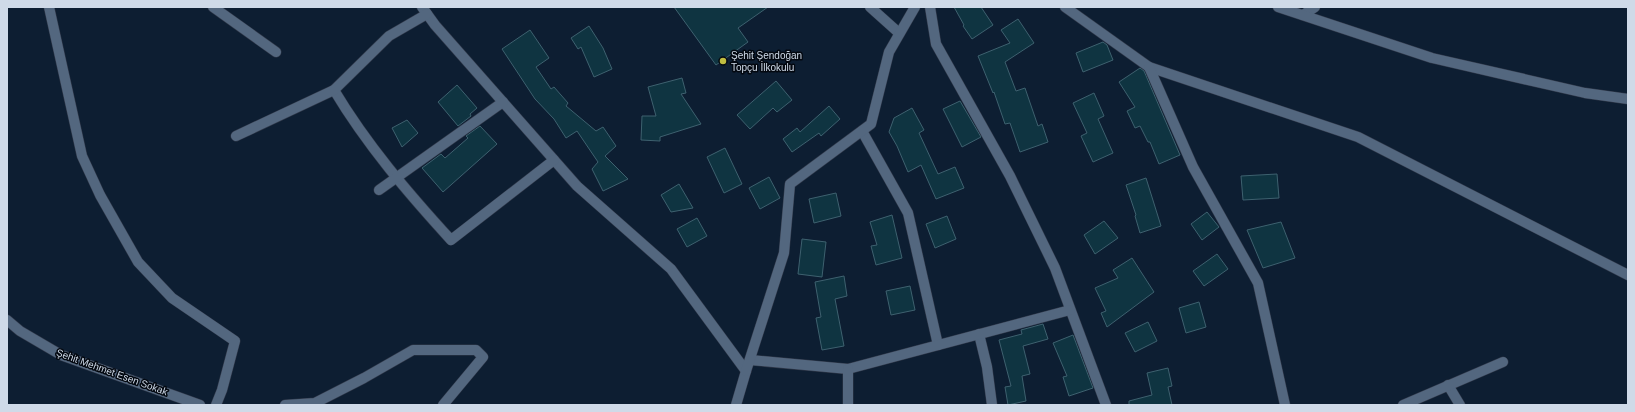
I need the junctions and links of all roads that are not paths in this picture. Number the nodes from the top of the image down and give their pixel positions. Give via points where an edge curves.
1 (49, 7) edge
2 (213, 7) edge
3 (870, 7) edge
4 (915, 7) edge
5 (930, 7) edge
6 (1065, 7) edge
7 (1278, 7) edge
8 (1316, 7) edge
9 (424, 10) edge
10 (1303, 15) junction
11 (899, 33) junction
12 (276, 52) dead end
13 (1149, 66) junction
14 (334, 90) junction
15 (1628, 99) edge
16 (503, 102) junction
17 (862, 131) junction
18 (236, 136) dead end
19 (554, 160) junction
20 (396, 178) junction
21 (379, 190) dead end
22 (1628, 275) edge
23 (1070, 310) junction
24 (7, 320) edge
25 (979, 334) junction
26 (938, 345) junction
27 (750, 360) junction
28 (1503, 362) dead end
29 (848, 369) junction
30 (746, 371) junction
31 (1448, 386) junction
32 (200, 405) edge
33 (216, 405) edge
34 (285, 405) edge
35 (444, 405) edge
36 (736, 405) edge
37 (848, 405) edge
38 (992, 405) edge
39 (1106, 405) edge
40 (1285, 405) edge
41 (1403, 405) edge
42 (1460, 405) edge

1 - 33 street via 82,156 100,195 138,262 172,298 235,342
2 - 12 street
3 - 11 street
4 - 11 street
5 - 23 street via 936,44 1010,176 1055,268
6 - 13 street
7 - 10 street
8 - 10 street
9 - 14 street via 389,36
9 - 16 street via 435,26
10 - 15 street via 1432,58 1585,93
11 - 17 street via 889,52 871,124
13 - 22 street via 1358,137
13 - 40 street via 1193,167 1258,283
14 - 18 street
14 - 20 street via 352,121
16 - 19 street
16 - 20 street
17 - 26 street via 908,213
17 - 27 street via 790,184 784,253
19 - 20 street via 451,240
19 - 30 street via 578,186 671,269
20 - 21 street
23 - 25 street
23 - 39 street
24 - 32 street, Şehit Mehmet Esen Sokak via 20,331 61,355
25 - 26 street
25 - 38 street
26 - 29 street
27 - 29 street
27 - 30 street
28 - 31 street
29 - 37 street
30 - 36 street
31 - 41 street
31 - 42 street
34 - 35 street via 314,403 413,350 476,350 483,357

